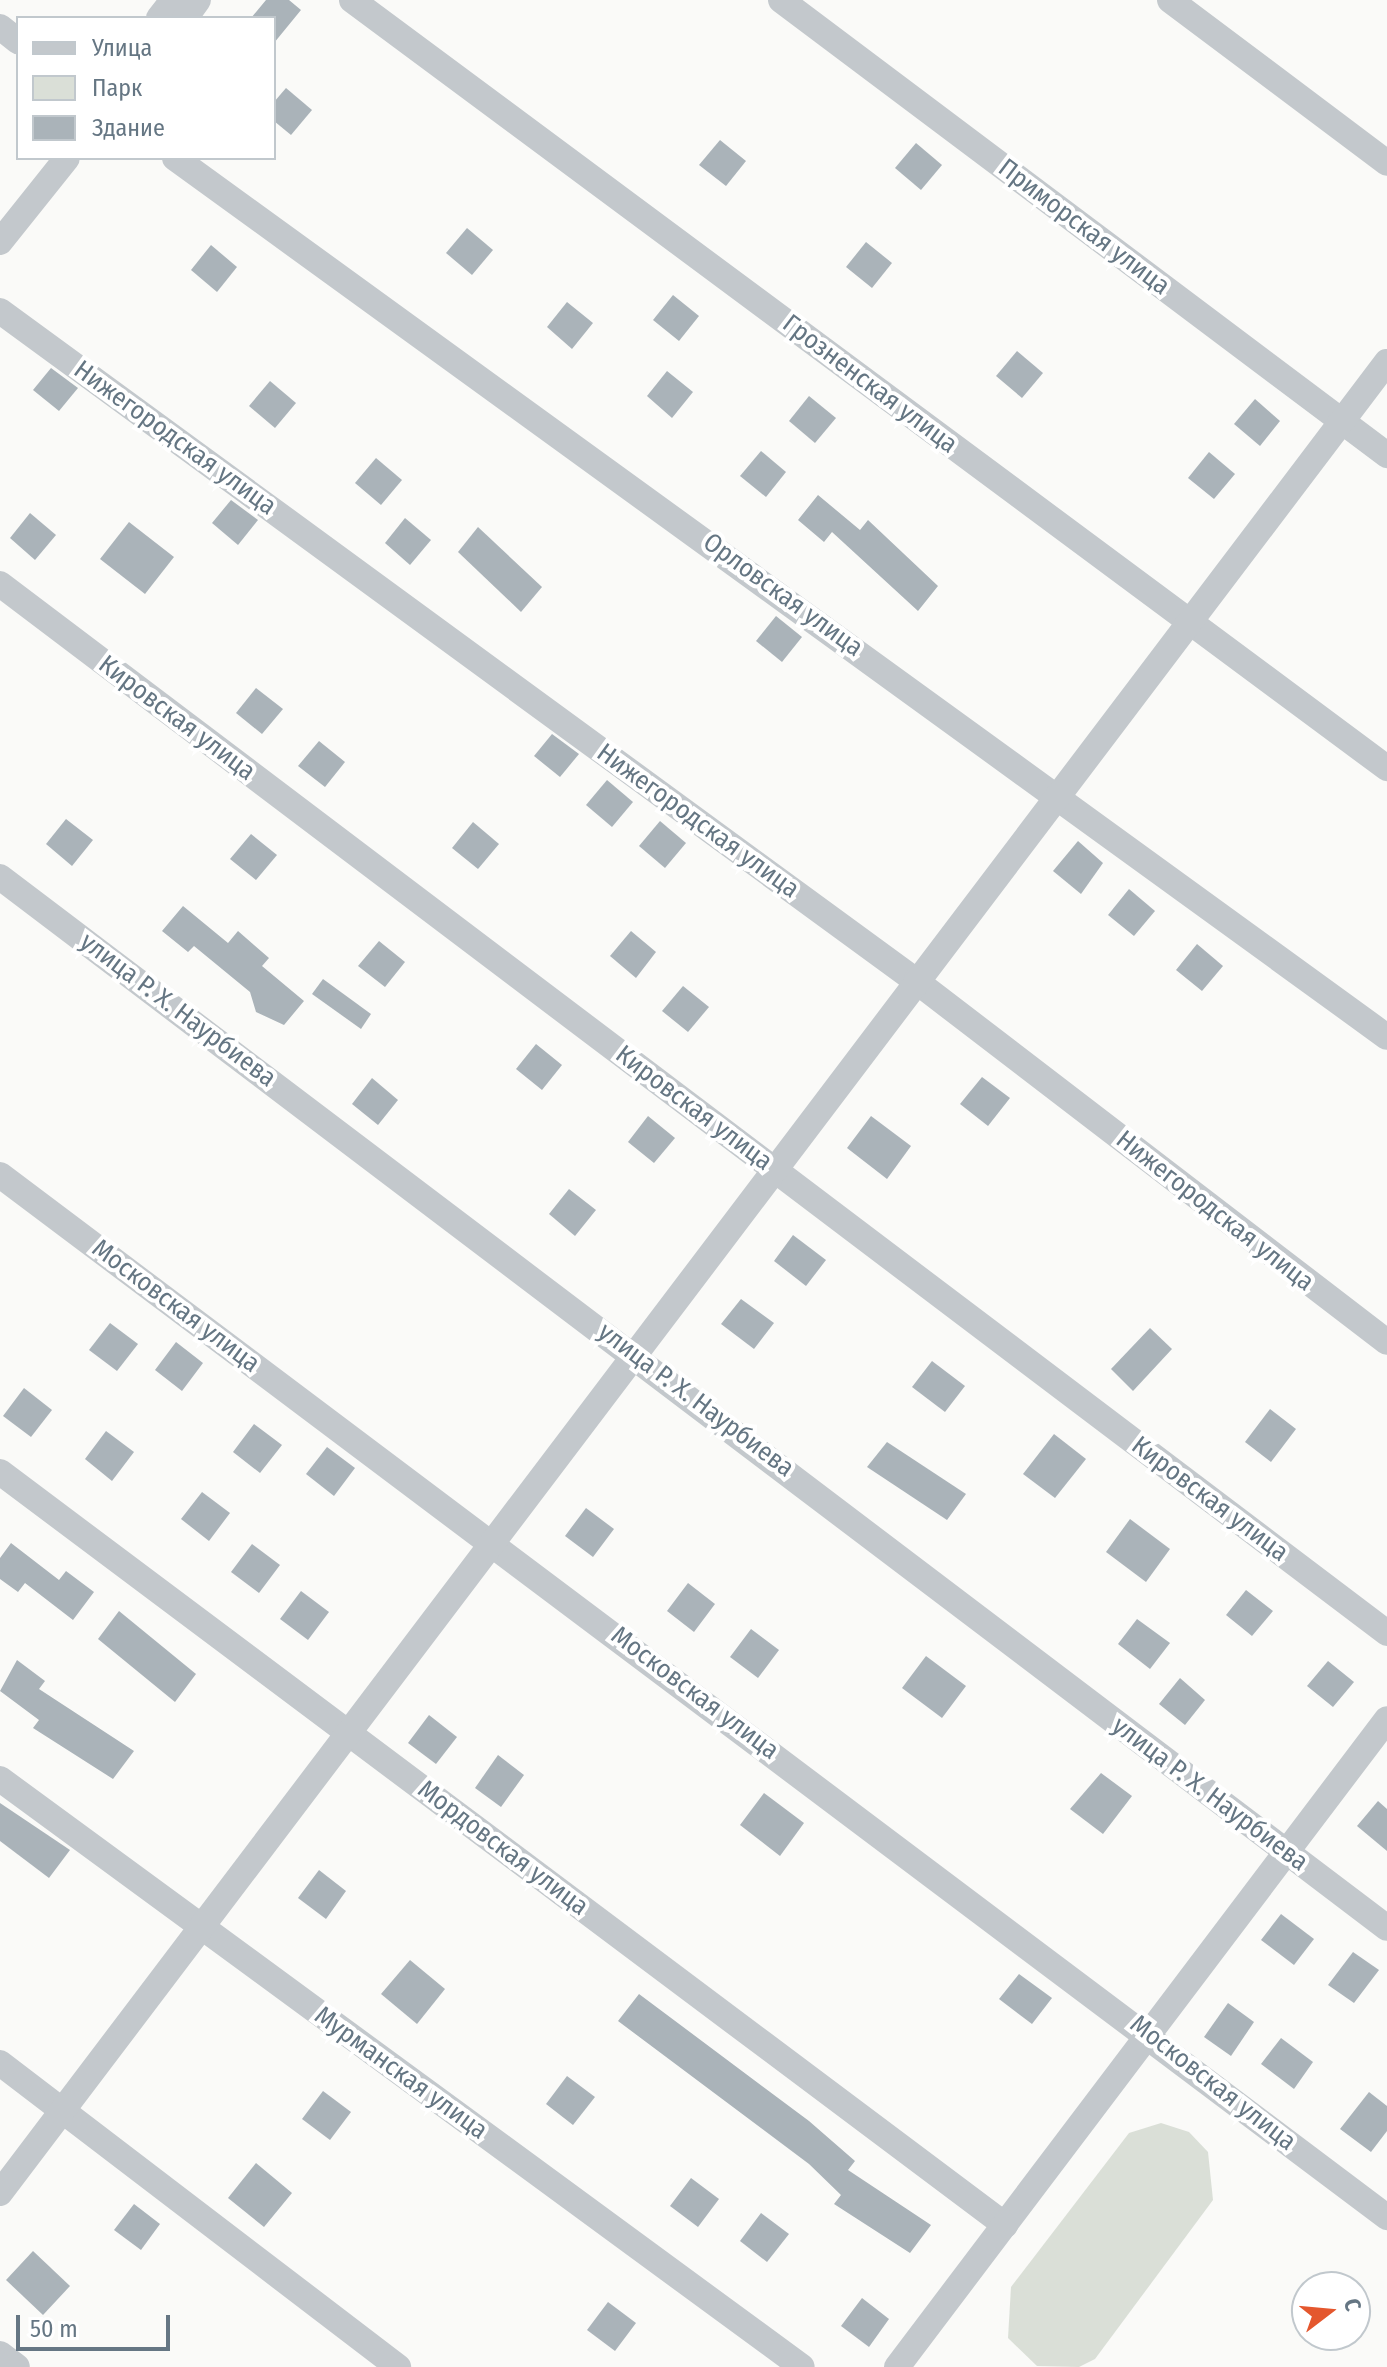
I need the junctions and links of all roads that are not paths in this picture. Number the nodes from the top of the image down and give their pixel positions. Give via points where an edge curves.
1 (173, 0) edge
2 (352, 0) edge
3 (781, 0) edge
4 (1170, 0) edge
5 (161, 16) edge
6 (0, 27) edge
7 (16, 39) edge
8 (65, 160) edge
9 (178, 160) edge
10 (1387, 163) edge
11 (0, 242) edge
12 (0, 311) edge
13 (1387, 362) edge
14 (1342, 421) junction
15 (1387, 455) edge
16 (0, 584) edge
17 (1190, 621) junction
18 (1387, 768) edge
19 (1059, 793) junction
20 (0, 877) edge
21 (916, 981) junction
22 (1387, 1037) edge
23 (773, 1168) junction
24 (0, 1175) edge
25 (1387, 1342) edge
26 (633, 1352) junction
27 (0, 1472) edge
28 (492, 1540) junction
29 (1387, 1633) edge
30 (1387, 1719) edge
31 (349, 1733) junction
32 (0, 1779) edge
33 (1287, 1853) junction
34 (1387, 1928) edge
35 (205, 1930) junction
36 (1149, 2034) junction
37 (0, 2063) edge
38 (63, 2112) junction
39 (0, 2193) edge
40 (1387, 2217) edge
41 (1005, 2225) junction
42 (0, 2354) edge
43 (17, 2367) edge
44 (398, 2367) edge
45 (802, 2367) edge
46 (897, 2367) edge

1 - 5 street
2 - 17 street, Грозненская улица
3 - 14 street, Приморская улица
4 - 10 street
6 - 7 street
8 - 11 street
9 - 19 street, Орловская улица
12 - 21 street, Нижегородская улица
13 - 14 street
14 - 15 street, Приморская улица
14 - 17 street
16 - 23 street, Кировская улица
17 - 18 street, Грозненская улица
17 - 19 street
19 - 21 street
19 - 22 street, Орловская улица
20 - 26 street, улица Р. Х. Наурбиева
21 - 23 street
21 - 25 street, Нижегородская улица
23 - 26 street
23 - 29 street, Кировская улица
24 - 28 street, Московская улица
26 - 28 street
26 - 33 street, улица Р. Х. Наурбиева
27 - 31 street, Мордовская улица
28 - 31 street
28 - 36 street, Московская улица
30 - 33 street
31 - 35 street
31 - 41 street, Мордовская улица
32 - 35 street, Мурманская улица
33 - 34 street, улица Р. Х. Наурбиева
33 - 36 street
35 - 38 street
35 - 45 street, Мурманская улица
36 - 40 street, Московская улица
36 - 41 street
37 - 38 street
38 - 39 street
38 - 44 street
41 - 46 street
42 - 43 street

